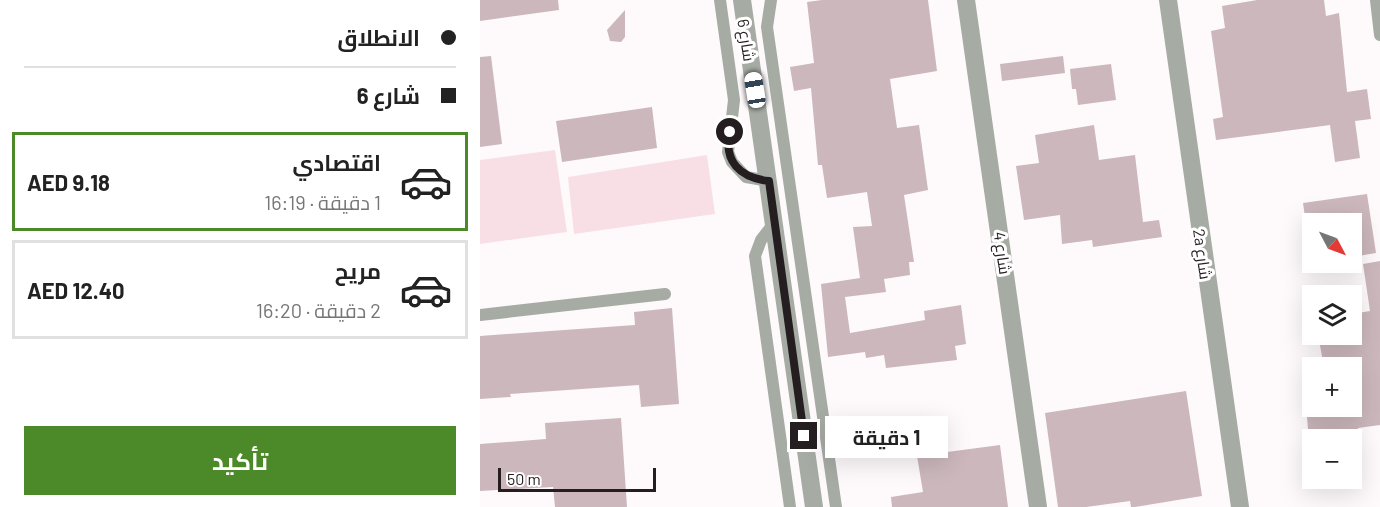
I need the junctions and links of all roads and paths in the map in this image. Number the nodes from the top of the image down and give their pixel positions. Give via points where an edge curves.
1 (720, 0) edge
2 (742, 0) edge
3 (771, 0) edge
4 (966, 0) edge
5 (1168, 0) edge
6 (1376, 0) edge
7 (1380, 35) edge
8 (769, 181) junction
9 (775, 222) junction
10 (665, 294) dead end
11 (480, 315) edge
12 (790, 507) edge
13 (814, 507) edge
14 (836, 507) edge
15 (1038, 507) edge
16 (1240, 507) edge

1 - 8 lane via 734,100 728,152 746,177
2 - 8 street, شارع 6
3 - 14 lane via 767,27
4 - 15 street, شارع 4
5 - 16 street, 2a شارع
6 - 7 lane
8 - 9 street, شارع 6
9 - 12 lane via 755,256
9 - 13 street, شارع 6
10 - 11 lane

